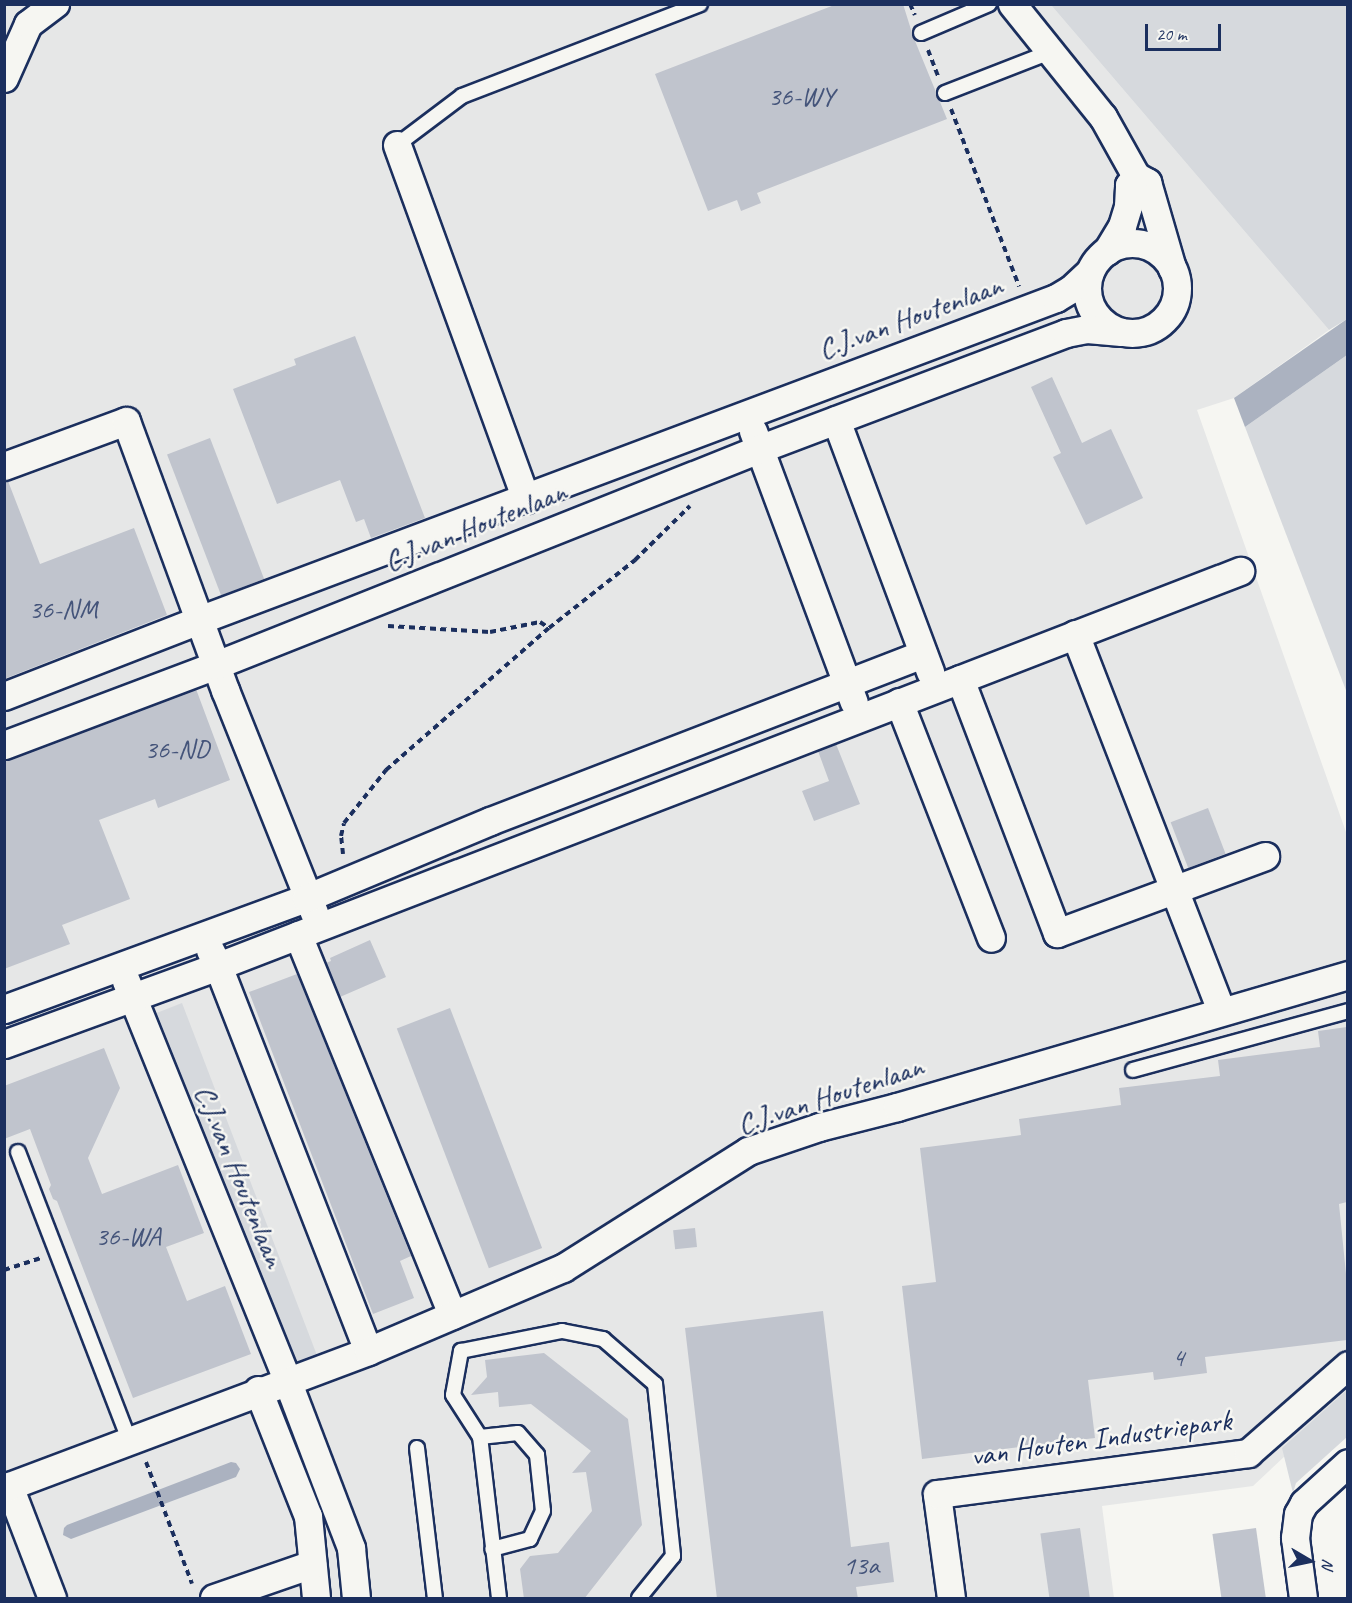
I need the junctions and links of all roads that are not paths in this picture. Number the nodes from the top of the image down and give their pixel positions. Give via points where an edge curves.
1 (55, 4) edge
2 (700, 4) edge
3 (989, 4) edge
4 (1012, 4) edge
5 (921, 33) dead end
6 (1050, 52) junction
7 (4, 78) edge
8 (945, 93) dead end
9 (397, 145) joint
10 (1136, 177) junction
11 (1098, 261) junction
12 (1172, 268) junction
13 (1121, 332) junction
14 (746, 413) junction
15 (836, 420) junction
16 (759, 449) junction
17 (4, 466) edge
18 (526, 499) junction
19 (1240, 571) dead end
20 (199, 620) junction
21 (1075, 634) junction
22 (923, 654) junction
23 (216, 665) junction
24 (847, 684) junction
25 (948, 684) junction
26 (4, 696) edge
27 (899, 702) junction
28 (860, 718) junction
29 (6, 740) edge
30 (610, 777) junction
31 (622, 810) junction
32 (490, 821) junction
33 (504, 855) junction
34 (1265, 856) dead end
35 (390, 861) junction
36 (1174, 891) junction
37 (402, 895) junction
38 (306, 898) junction
39 (309, 931) junction
40 (202, 936) junction
41 (991, 938) dead end
42 (120, 966) junction
43 (219, 966) junction
44 (1347, 975) edge
45 (132, 996) junction
46 (4, 1009) edge
47 (1221, 1011) junction
48 (1347, 1011) edge
49 (4, 1044) edge
50 (1133, 1070) dead end
51 (18, 1152) dead end
52 (452, 1316) junction
53 (368, 1350) junction
54 (1347, 1365) edge
55 (287, 1380) junction
56 (258, 1390) junction
57 (480, 1437) junction
58 (129, 1440) junction
59 (417, 1448) dead end
60 (1347, 1463) edge
61 (6, 1483) edge
62 (492, 1549) junction
63 (312, 1564) junction
64 (204, 1593) edge
65 (52, 1599) edge
66 (316, 1599) edge
67 (356, 1599) edge
68 (435, 1599) edge
69 (499, 1599) edge
70 (639, 1599) edge
71 (951, 1599) edge
72 (1303, 1599) edge

1 - 7 street via 28,24
2 - 9 lane via 462,96
3 - 5 lane
4 - 6 street
6 - 8 lane
6 - 10 street via 1102,117
9 - 18 street, C.J.van Houtenlaan
10 - 11 street, C.J.van Houtenlaan via 1129,185 1122,225
10 - 12 street via 1147,182
11 - 12 street via 1130,243 1143,244 1155,249
11 - 13 street via 1088,296 1092,308 1109,327
11 - 14 street, C.J.van Houtenlaan via 1071,289 1056,298
12 - 13 street via 1176,293 1167,316 1146,331
13 - 15 street, C.J.van Houtenlaan via 1087,329 1066,333
14 - 16 street
14 - 18 street, C.J.van Houtenlaan
15 - 16 street, C.J.van Houtenlaan
15 - 22 street
16 - 23 street, C.J.van Houtenlaan
16 - 24 street
17 - 20 street via 126,421
18 - 20 street, C.J.van Houtenlaan
19 - 21 street
20 - 23 street
20 - 26 street, C.J.van Houtenlaan
21 - 25 street
21 - 36 street
22 - 24 street
22 - 25 street
23 - 29 street, C.J.van Houtenlaan
23 - 38 street
24 - 28 street
24 - 30 street
25 - 27 street
25 - 36 street via 1057,933
27 - 28 street
27 - 41 street
28 - 31 street
30 - 31 street
30 - 32 street
31 - 33 street
32 - 33 street
32 - 35 street
33 - 37 street
34 - 36 street
35 - 37 street
35 - 38 street
36 - 47 street
37 - 39 street
38 - 39 street
38 - 40 street
39 - 43 street
39 - 52 street
40 - 42 street
40 - 43 street, C.J.van Houtenlaan
42 - 45 street, C.J.van Houtenlaan
42 - 46 street
43 - 45 street
43 - 53 street, C.J.van Houtenlaan
44 - 47 street, C.J.van Houtenlaan
45 - 49 street
45 - 55 street, C.J.van Houtenlaan
47 - 52 street, C.J.van Houtenlaan via 748,1151 563,1268
48 - 50 lane
51 - 58 lane
52 - 53 street, C.J.van Houtenlaan
53 - 55 street, C.J.van Houtenlaan
54 - 71 street, van Houten Industriepark via 1248,1453 937,1494
55 - 56 street, C.J.van Houtenlaan
55 - 67 street, C.J.van Houtenlaan via 351,1548
56 - 58 street, C.J.van Houtenlaan
56 - 63 street via 308,1516
57 - 62 lane
57 - 62 lane via 518,1433 537,1455 543,1511 530,1539
57 - 70 lane via 453,1395 461,1351 562,1331 603,1339 655,1384 673,1556
58 - 61 street, C.J.van Houtenlaan
59 - 68 lane
60 - 72 street via 1304,1503 1298,1514 1295,1538
61 - 65 street, C.J.van Houtenlaan
62 - 69 lane
63 - 64 street
63 - 66 street

